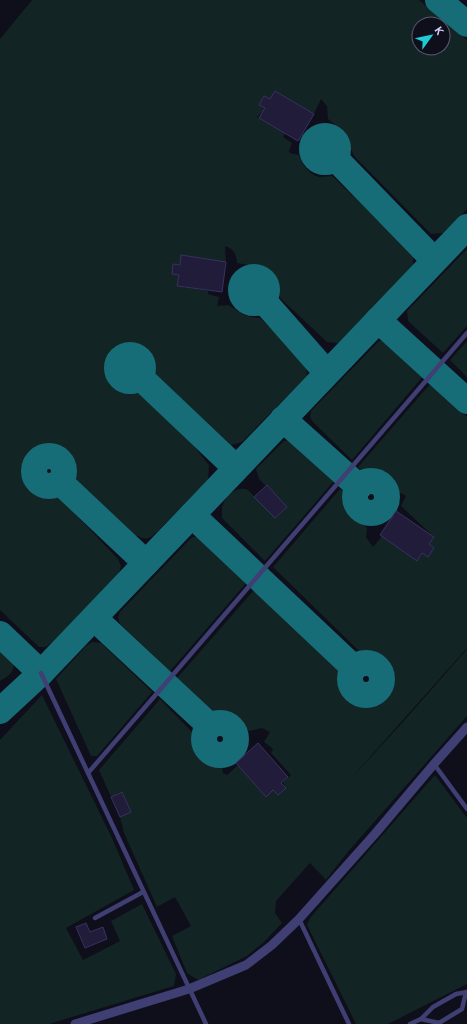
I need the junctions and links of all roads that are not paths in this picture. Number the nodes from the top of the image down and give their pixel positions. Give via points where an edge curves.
1 (467, 333) edge
2 (41, 673) dead end
3 (467, 727) edge
4 (434, 764) junction
5 (88, 773) junction
6 (467, 809) edge
7 (143, 892) junction
8 (95, 918) dead end
9 (299, 918) junction
10 (189, 989) junction
11 (466, 992) edge
12 (421, 1018) junction
13 (75, 1024) edge
14 (206, 1024) edge
15 (349, 1024) edge
16 (410, 1024) edge

1 - 5 lane
2 - 5 lane
3 - 4 street
4 - 6 lane
4 - 9 street
5 - 7 lane
7 - 8 lane
7 - 10 lane
9 - 10 street via 272,946 246,965
9 - 15 lane
10 - 13 street
10 - 14 lane
11 - 12 lane via 456,994 433,1007
11 - 12 lane via 462,1009 440,1023
12 - 16 lane

